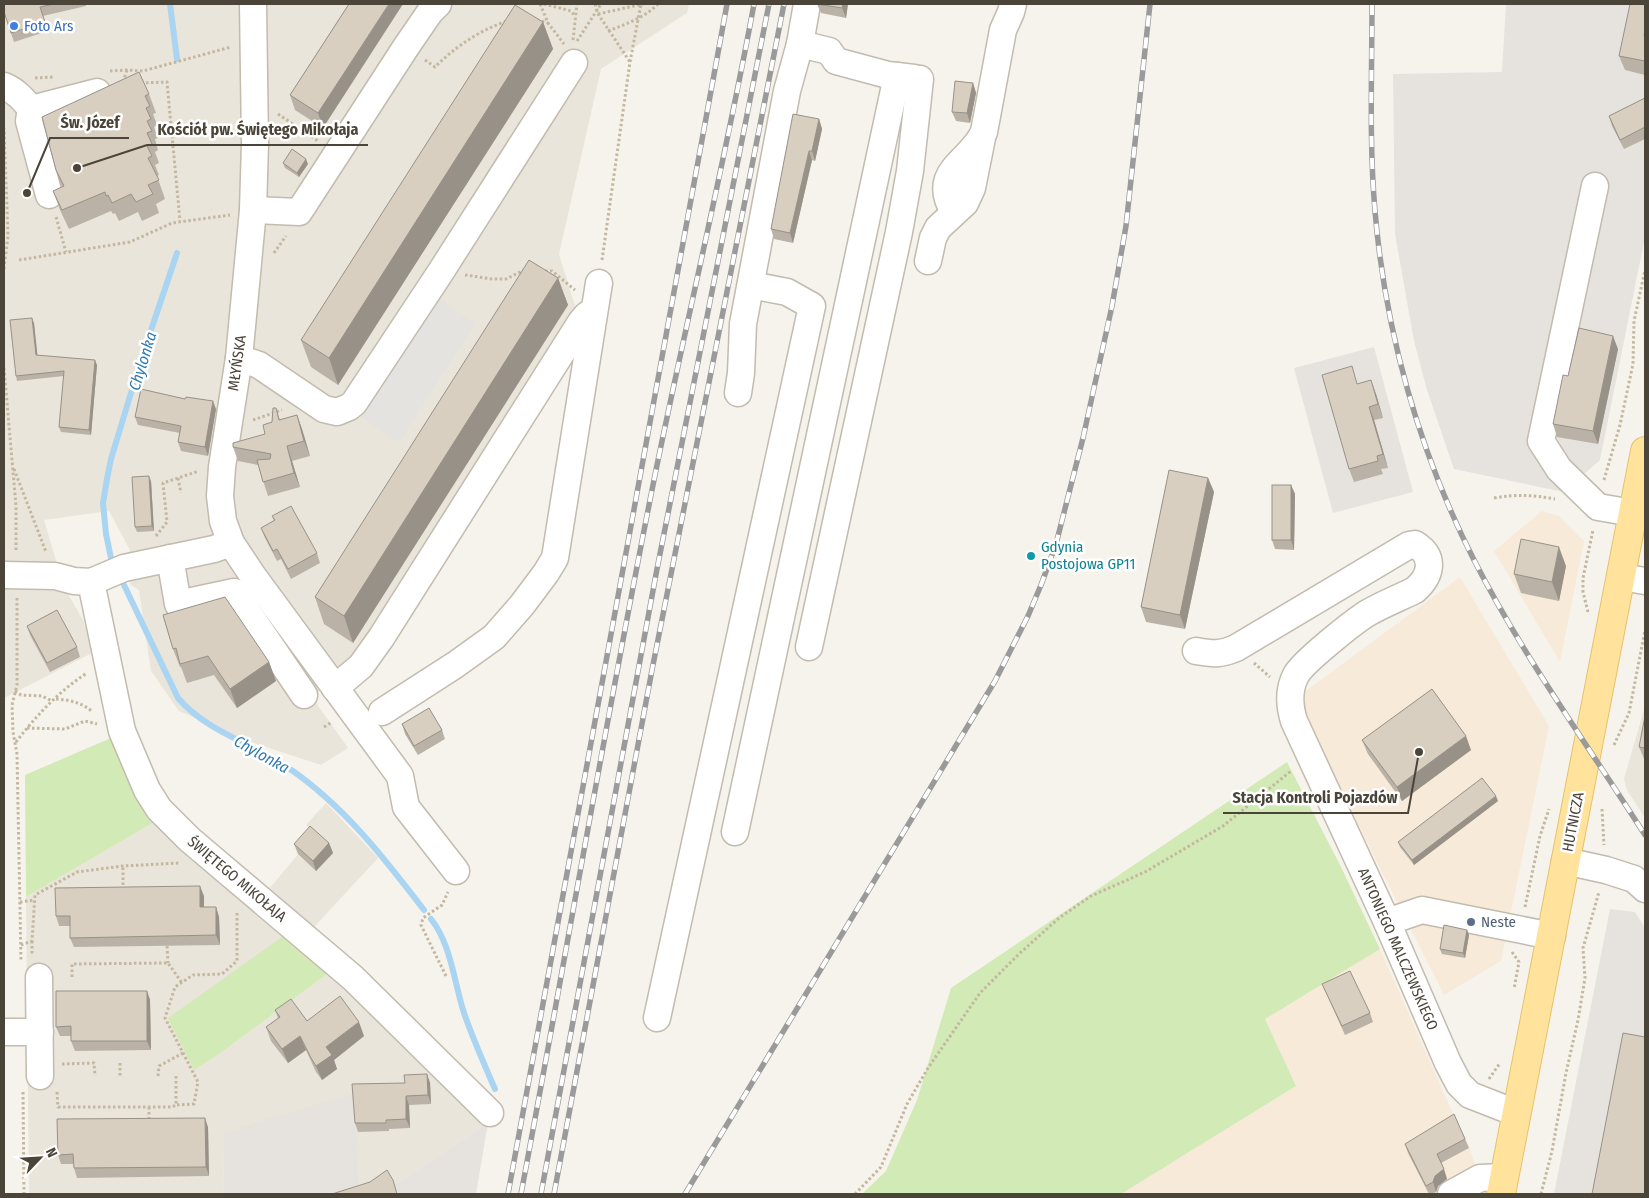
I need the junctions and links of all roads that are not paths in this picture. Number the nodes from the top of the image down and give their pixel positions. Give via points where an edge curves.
1 (253, 4) edge
2 (438, 4) edge
3 (806, 4) edge
4 (1013, 4) edge
5 (800, 44) junction
6 (571, 56) road end
7 (917, 78) junction
8 (102, 82) road end
9 (4, 86) edge
10 (32, 109) junction
11 (1595, 186) dead end
12 (49, 195) road end
13 (244, 212) junction
14 (928, 261) dead end
15 (599, 283) road end
16 (751, 285) junction
17 (590, 313) junction
18 (239, 358) junction
19 (738, 393) dead end
20 (1645, 451) edge
21 (1633, 512) junction
22 (231, 543) junction
23 (170, 558) junction
24 (10, 575) edge
25 (1633, 579) edge
26 (91, 582) junction
27 (809, 647) dead end
28 (1196, 651) dead end
29 (335, 688) junction
30 (304, 695) dead end
31 (382, 712) dead end
32 (735, 832) dead end
33 (1565, 861) junction
34 (456, 871) road end
35 (1645, 889) edge
36 (1388, 922) junction
37 (1552, 936) junction
38 (30, 971) road end
39 (657, 1018) dead end
40 (4, 1032) edge
41 (40, 1032) junction
42 (31, 1083) road end
43 (490, 1113) dead end
44 (1516, 1113) junction
45 (1502, 1186) edge
46 (1451, 1194) edge

1 - 13 street, MŁYŃSKA via 255,143
2 - 13 street via 299,212
3 - 5 street
4 - 14 street via 1003,30 972,188 965,202 938,228
5 - 7 street via 829,51 836,61
5 - 16 street via 787,91
6 - 18 street via 440,273 354,403 337,412 324,409 259,365
7 - 27 street via 910,171 899,232
7 - 32 street
8 - 10 street
9 - 10 street via 12,89
10 - 12 street via 29,121
11 - 21 street via 1541,441 1559,469 1598,507
13 - 18 street, MŁYŃSKA
15 - 17 street
16 - 19 street via 743,324
16 - 39 street via 787,292 812,306
17 - 29 street via 381,638 361,666
17 - 31 street via 555,558 494,638
18 - 22 street, MŁYŃSKA via 220,496 223,522
20 - 21 main road, HUTNICZA
21 - 25 main road, HUTNICZA
22 - 23 street
22 - 29 street, MŁYŃSKA
23 - 26 street via 124,568
23 - 30 street via 178,604 234,592
24 - 26 street via 55,576
25 - 33 main road, HUTNICZA
26 - 43 street, ŚWIĘTEGO MIKOŁAJA via 106,652 114,728 159,809 189,839 353,978
28 - 36 street, ANTONIEGO MALCZEWSKIEGO via 1218,654 1236,648 1409,544 1421,548 1429,560 1429,572 1421,585 1366,614 1306,662 1296,676 1290,697 1294,721
29 - 34 street, MŁYŃSKA via 400,776 406,807
33 - 35 street via 1634,878
33 - 37 main road, HUTNICZA
36 - 37 street via 1422,910
36 - 44 street, ANTONIEGO MALCZEWSKIEGO via 1459,1084 1470,1095
37 - 44 main road, HUTNICZA
38 - 41 street
40 - 41 street
41 - 42 street
44 - 45 main road, HUTNICZA
45 - 46 street via 1480,1178

